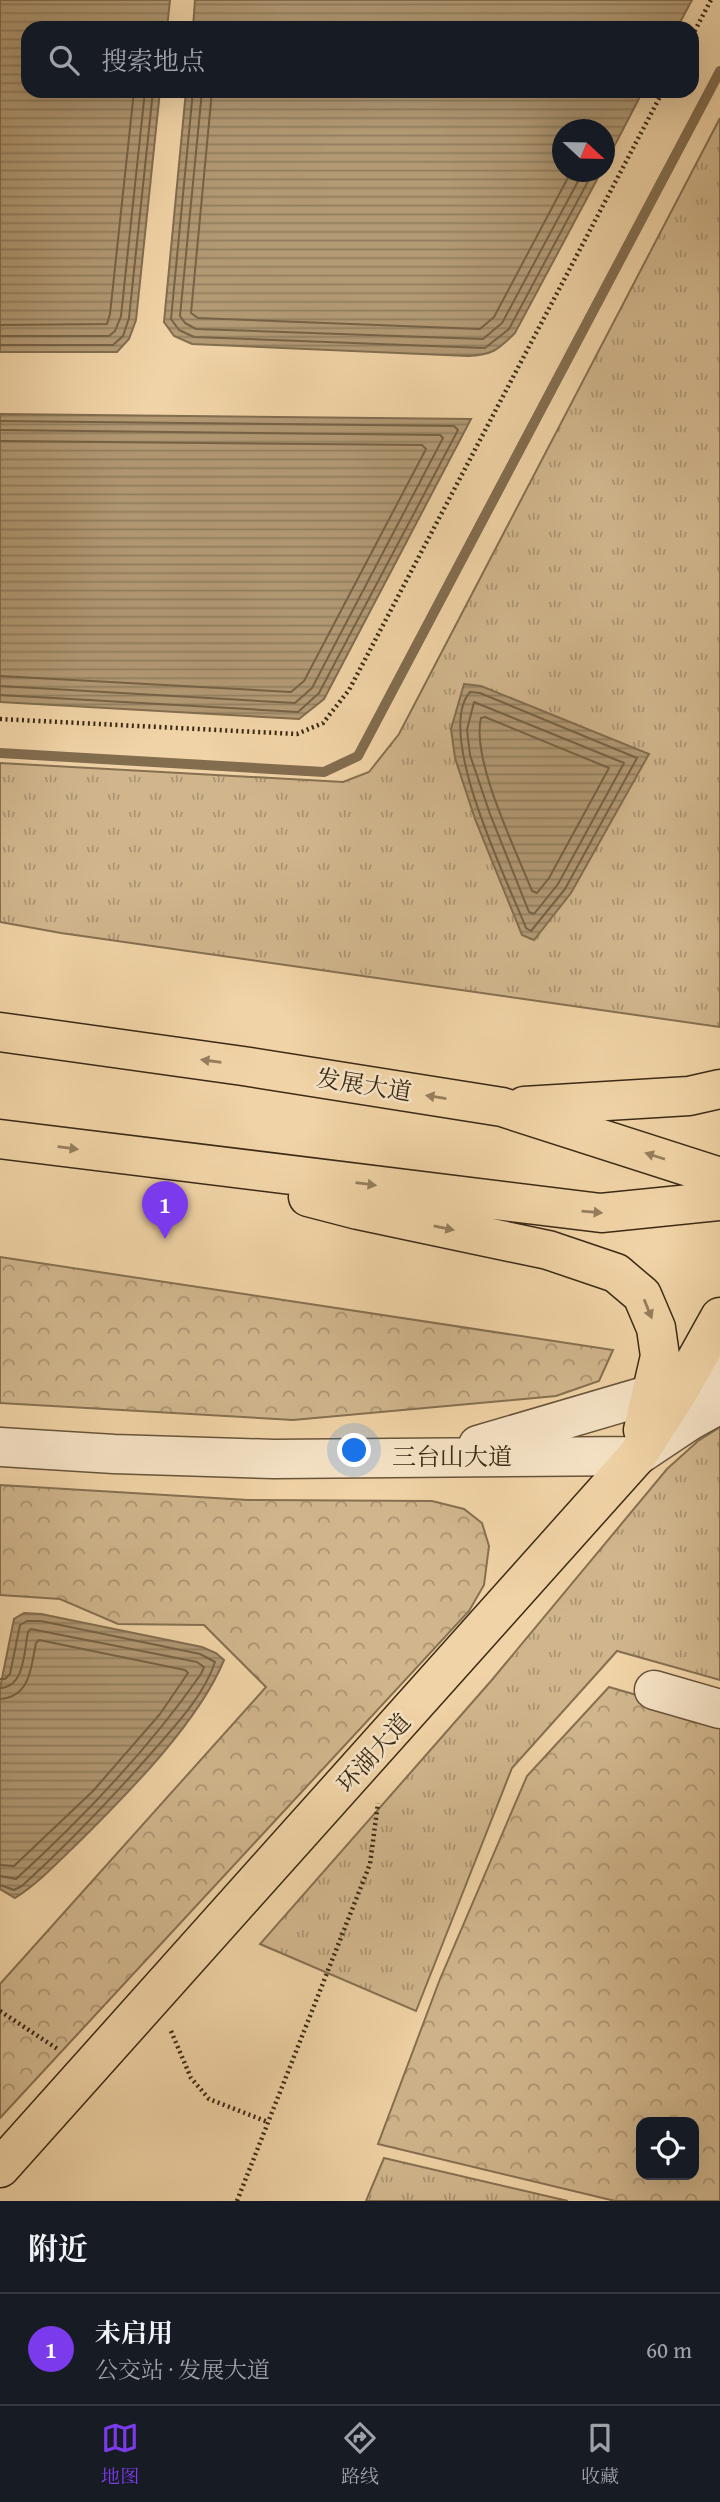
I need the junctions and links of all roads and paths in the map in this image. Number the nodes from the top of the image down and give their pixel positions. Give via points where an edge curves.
1 (711, 0) edge
2 (699, 23) edge
3 (659, 98) edge
4 (0, 719) edge
5 (0, 1032) edge
6 (720, 1089) edge
7 (502, 1107) junction
8 (0, 1139) edge
9 (163, 1159) junction
10 (720, 1177) edge
11 (720, 1201) edge
12 (720, 1317) edge
13 (720, 1374) edge
14 (666, 1392) junction
15 (720, 1404) edge
16 (0, 1447) edge
17 (637, 1456) junction
18 (439, 1457) junction
19 (654, 1690) dead end
20 (720, 1709) edge
21 (377, 1750) junction
22 (155, 1996) junction
23 (0, 2011) edge
24 (89, 2070) junction
25 (268, 2122) junction
26 (0, 2168) edge
27 (237, 2201) edge

1 - 2 path
3 - 4 path via 349,690 323,723 297,734
7 -> 5 main road, 发展大道
6 - 7 main road via 689,1096
10 -> 7 main road, 发展大道
8 -> 9 main road
9 -> 11 main road via 601,1213
9 -> 14 main road via 358,1210 548,1250 616,1273 642,1295 656,1328
12 - 14 main road
13 - 14 street
14 - 17 main road
14 - 18 street
15 - 17 street
16 - 18 street, 三台山大道 via 274,1459
17 - 18 street, 三台山大道
17 - 21 main road, 环湖大道
19 - 20 street
21 - 22 main road, 环湖大道
21 - 25 path via 378,1801 370,1864
22 - 24 main road, 环湖大道
22 - 25 path via 191,2078 209,2099
23 - 24 path
24 - 26 main road, 环湖大道
25 - 27 path

